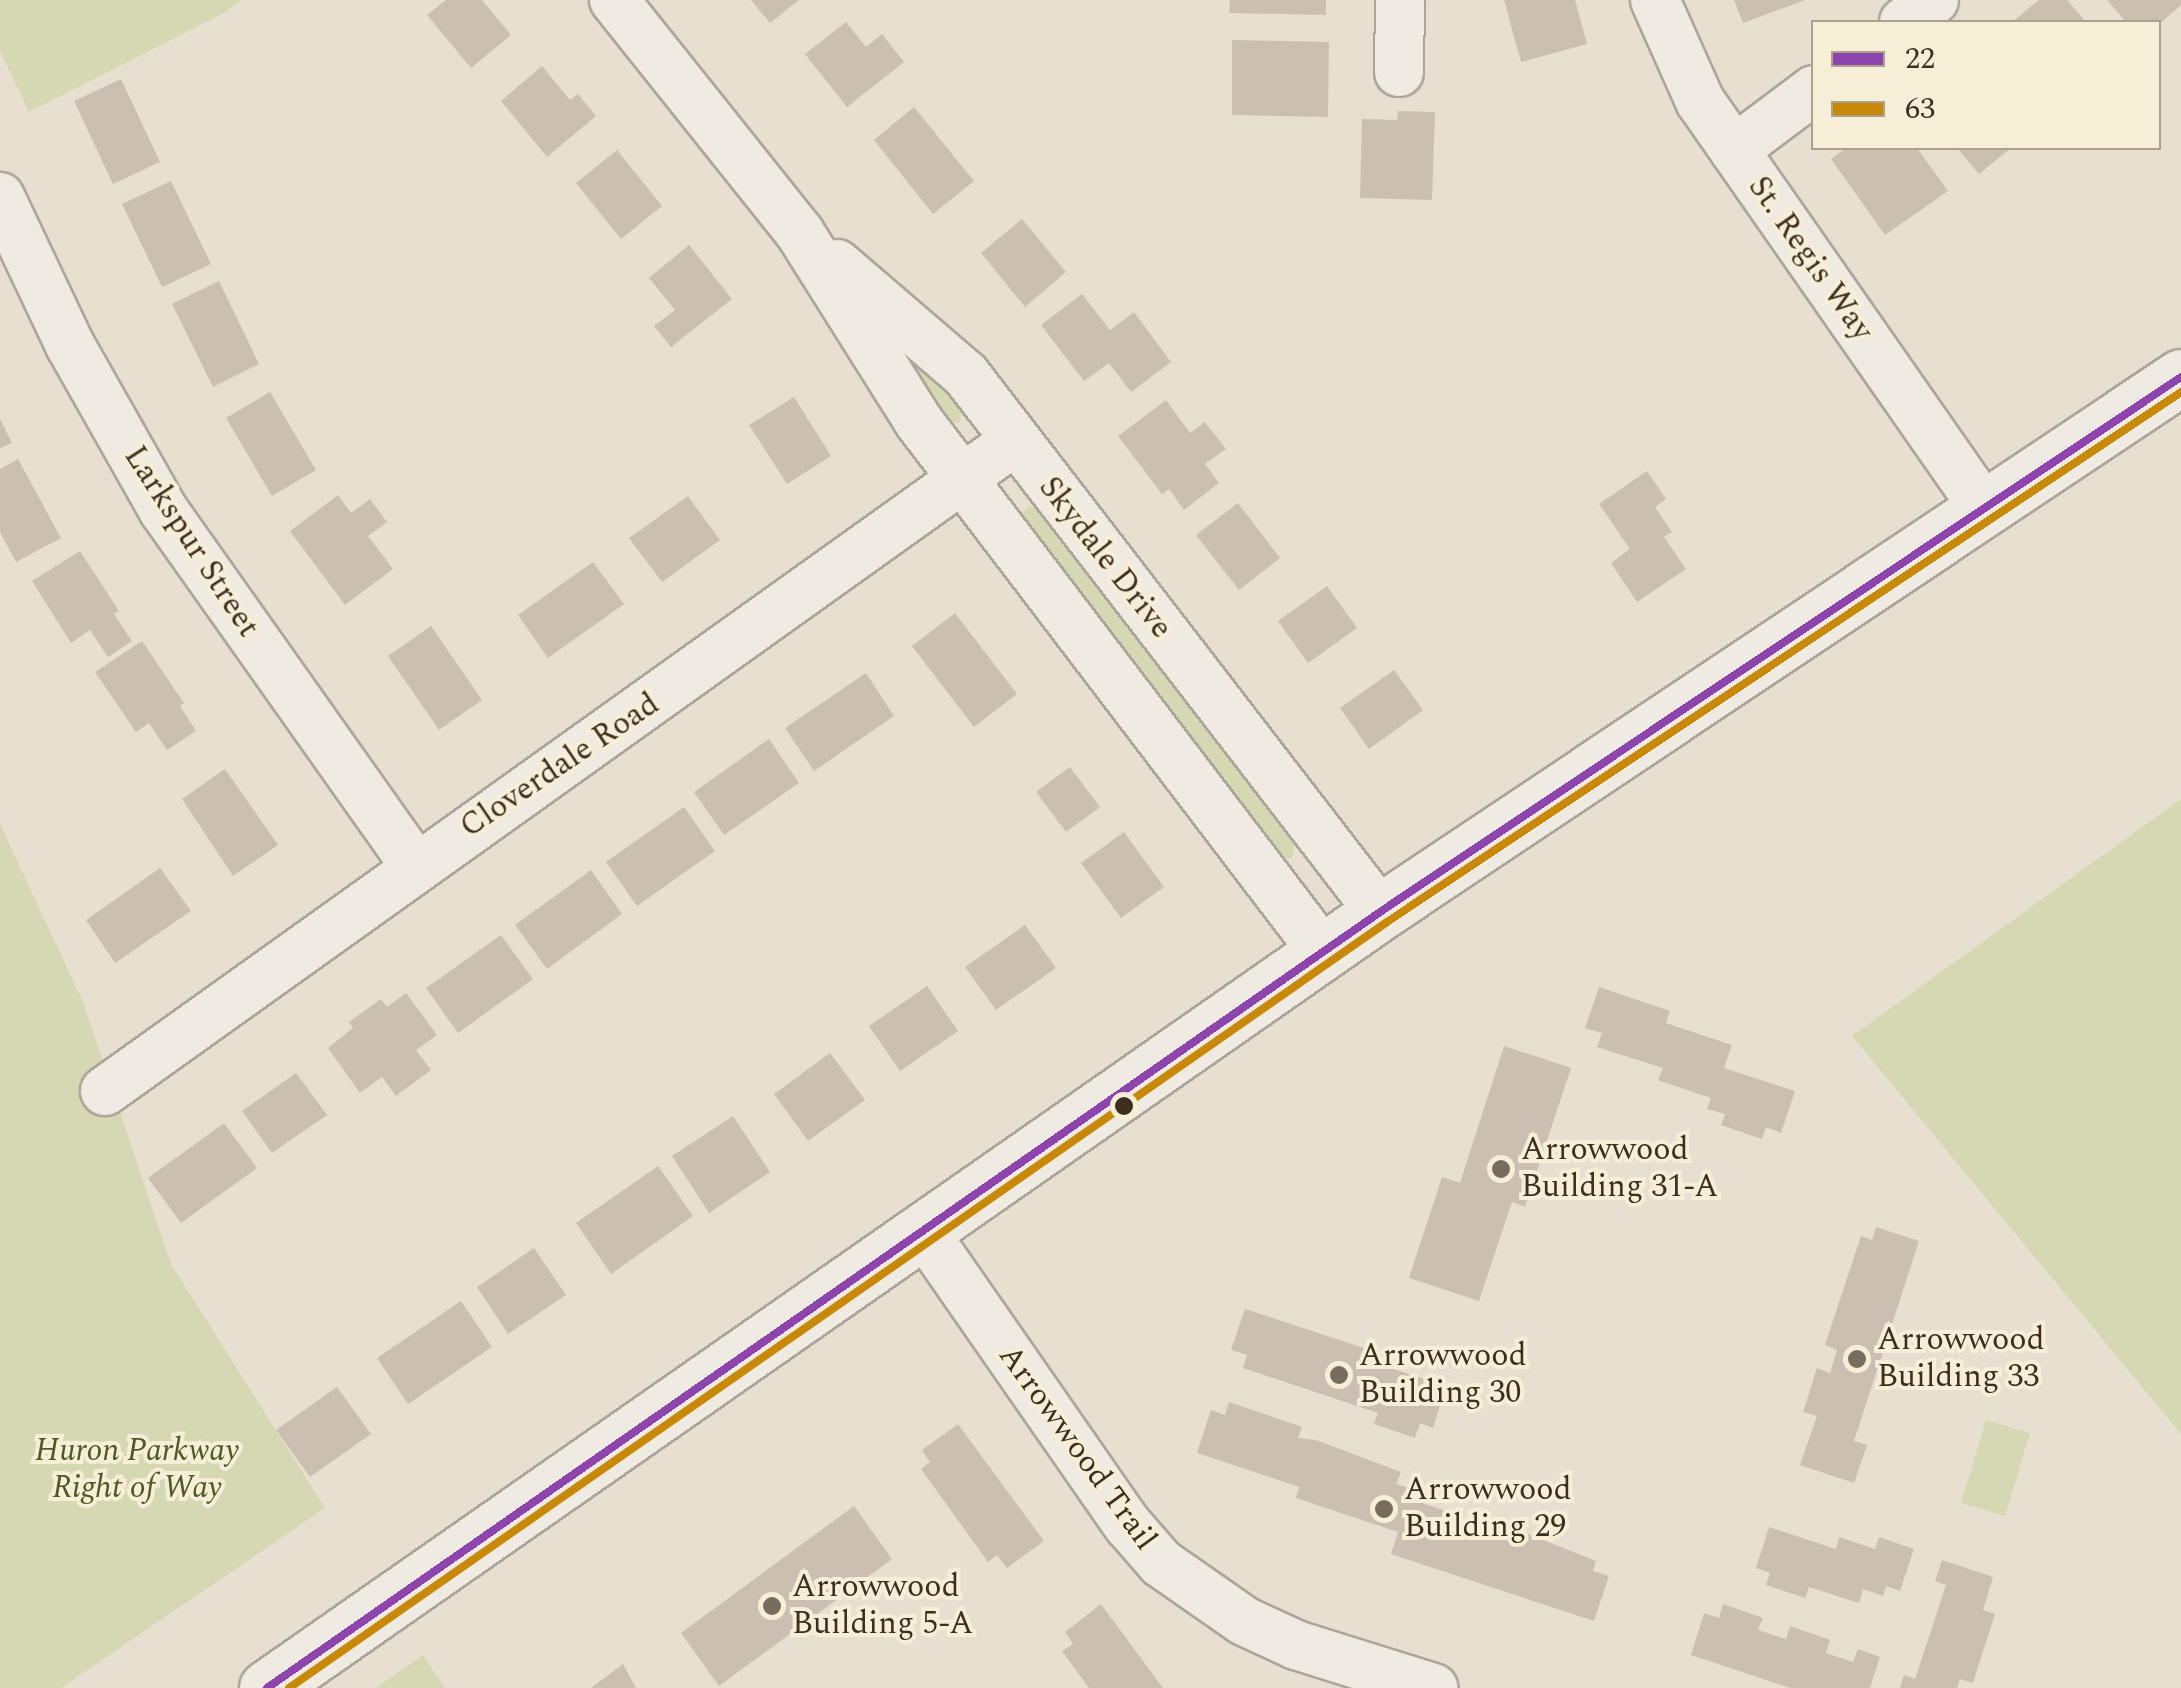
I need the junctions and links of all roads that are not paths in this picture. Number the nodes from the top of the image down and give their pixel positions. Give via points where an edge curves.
1 (614, 0) edge
2 (1400, 0) edge
3 (1655, 0) edge
4 (1399, 72) dead end
5 (1811, 92) edge
6 (1734, 150) junction
7 (0, 198) edge
8 (800, 232) junction
9 (2181, 377) edge
10 (1015, 441) junction
11 (962, 480) junction
12 (1983, 507) junction
13 (415, 866) junction
14 (1380, 912) junction
15 (1323, 952) junction
16 (104, 1091) dead end
17 (924, 1232) junction
18 (267, 1688) edge
19 (1434, 1688) edge

1 - 8 street, Skydale Drive
2 - 4 street
3 - 6 street, St. Regis Way via 1700,101
5 - 6 street
6 - 12 street, St. Regis Way
7 - 13 street, Larkspur Street via 70,345 164,511
8 - 10 street, Skydale Drive via 966,376
8 - 11 street, Skydale Drive
9 - 12 main road
10 - 11 street, Cloverdale Road
10 - 14 street, Skydale Drive
11 - 13 street, Cloverdale Road
11 - 15 street, Skydale Drive
12 - 14 main road
13 - 16 street, Cloverdale Road
14 - 15 main road
15 - 17 main road
17 - 18 main road
17 - 19 street, Arrowwood Trail via 1109,1498 1162,1563 1244,1621 1296,1645

